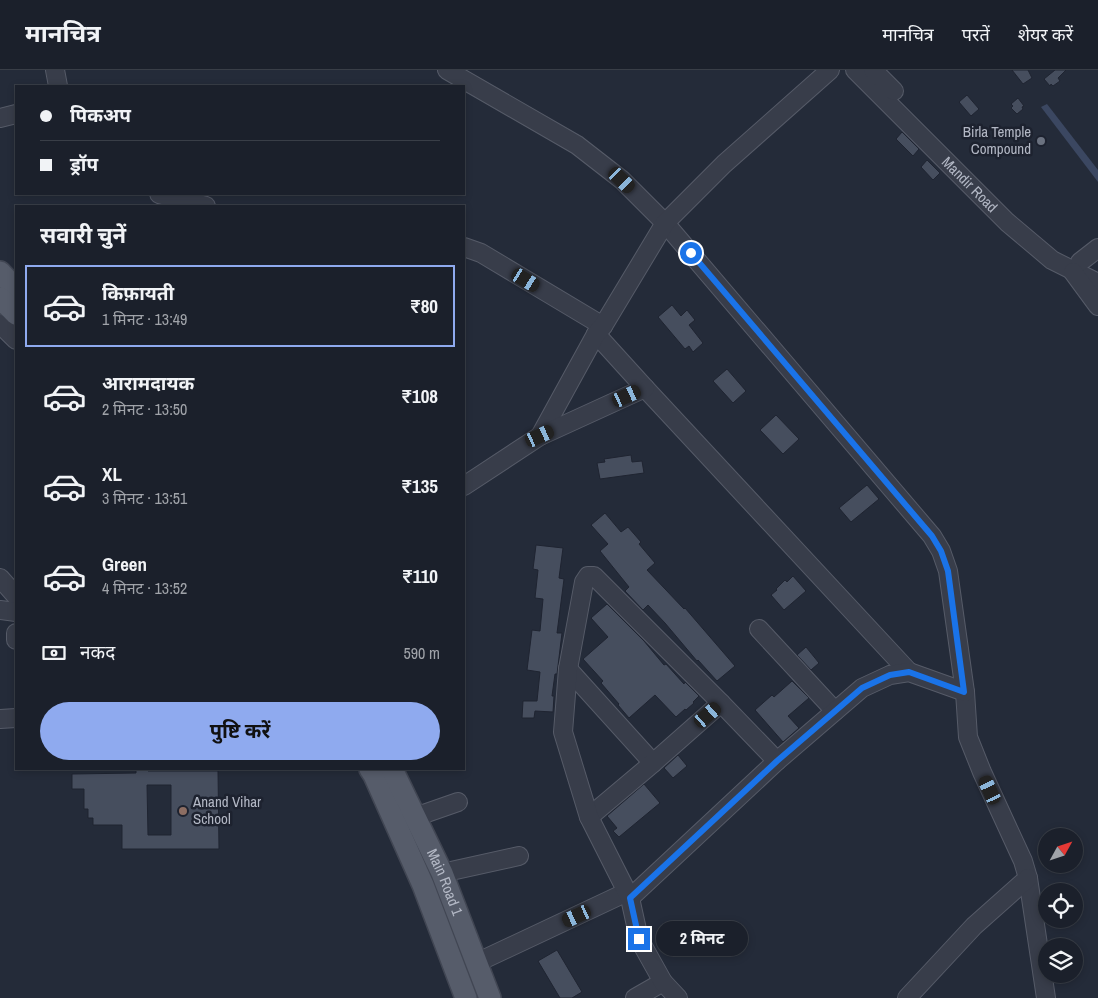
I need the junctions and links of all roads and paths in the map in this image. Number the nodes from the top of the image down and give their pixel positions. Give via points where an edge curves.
1 (55, 70) edge
2 (447, 70) edge
3 (830, 70) edge
4 (855, 70) edge
5 (873, 70) edge
6 (58, 85) edge
7 (15, 114) edge
8 (0, 118) edge
9 (163, 195) edge
10 (202, 205) edge
11 (665, 223) junction
12 (465, 247) edge
13 (1098, 248) edge
14 (1075, 266) junction
15 (1098, 270) edge
16 (0, 272) edge
17 (1098, 283) edge
18 (15, 288) edge
19 (0, 298) edge
20 (1098, 306) edge
21 (15, 313) edge
22 (0, 324) edge
23 (599, 330) junction
24 (15, 339) edge
25 (645, 388) junction
26 (540, 436) junction
27 (465, 485) edge
28 (0, 578) edge
29 (15, 595) edge
30 (0, 610) edge
31 (15, 612) edge
32 (759, 629) dead end
33 (568, 669) junction
34 (909, 672) junction
35 (964, 692) junction
36 (721, 703) junction
37 (835, 711) junction
38 (15, 718) edge
39 (0, 719) edge
40 (777, 761) junction
41 (653, 763) junction
42 (371, 770) edge
43 (392, 770) edge
44 (458, 802) dead end
45 (415, 817) junction
46 (589, 818) junction
47 (519, 856) dead end
48 (442, 874) junction
49 (1028, 878) junction
50 (629, 895) junction
51 (476, 963) junction
52 (663, 982) junction
53 (466, 998) edge
54 (490, 998) edge
55 (635, 998) edge
56 (678, 998) edge
57 (907, 998) edge
58 (1046, 998) edge

1 - 6 street
2 - 11 street via 577,145 622,180
3 - 11 street via 724,164
4 - 14 street, Mandir Road via 1007,222 1046,256
5 - 14 street, Mandir Road via 1017,215
7 - 8 street
9 - 10 street
11 - 23 street
11 - 35 street via 932,536 948,571
12 - 23 street via 481,253
13 - 14 street
14 - 15 street, Mandir Road
14 - 17 street, Mandir Road
14 - 20 street
16 - 18 main road
19 - 21 main road
22 - 24 street
23 - 25 street
23 - 26 street
25 - 26 street
25 - 34 street
26 - 27 street
28 - 29 street
30 - 31 street
32 - 37 street
33 - 36 street via 584,582 588,576 594,576
33 - 41 street
33 - 46 street via 563,732
34 - 35 street
34 - 37 street via 890,675 862,688
35 - 49 street via 968,737 1024,861
36 - 40 street
36 - 41 street
37 - 40 street
38 - 39 street
40 - 50 street
41 - 46 street
42 - 53 main road, Main Road 1 via 422,885
43 - 45 main road, Main Road 1
44 - 45 street
45 - 48 main road, Main Road 1
46 - 50 street
47 - 48 street
48 - 51 main road, Main Road 1
49 - 57 street via 974,926
49 - 58 street
50 - 51 street
50 - 52 street via 639,939
51 - 54 main road, Main Road 1
52 - 55 street
52 - 56 street

